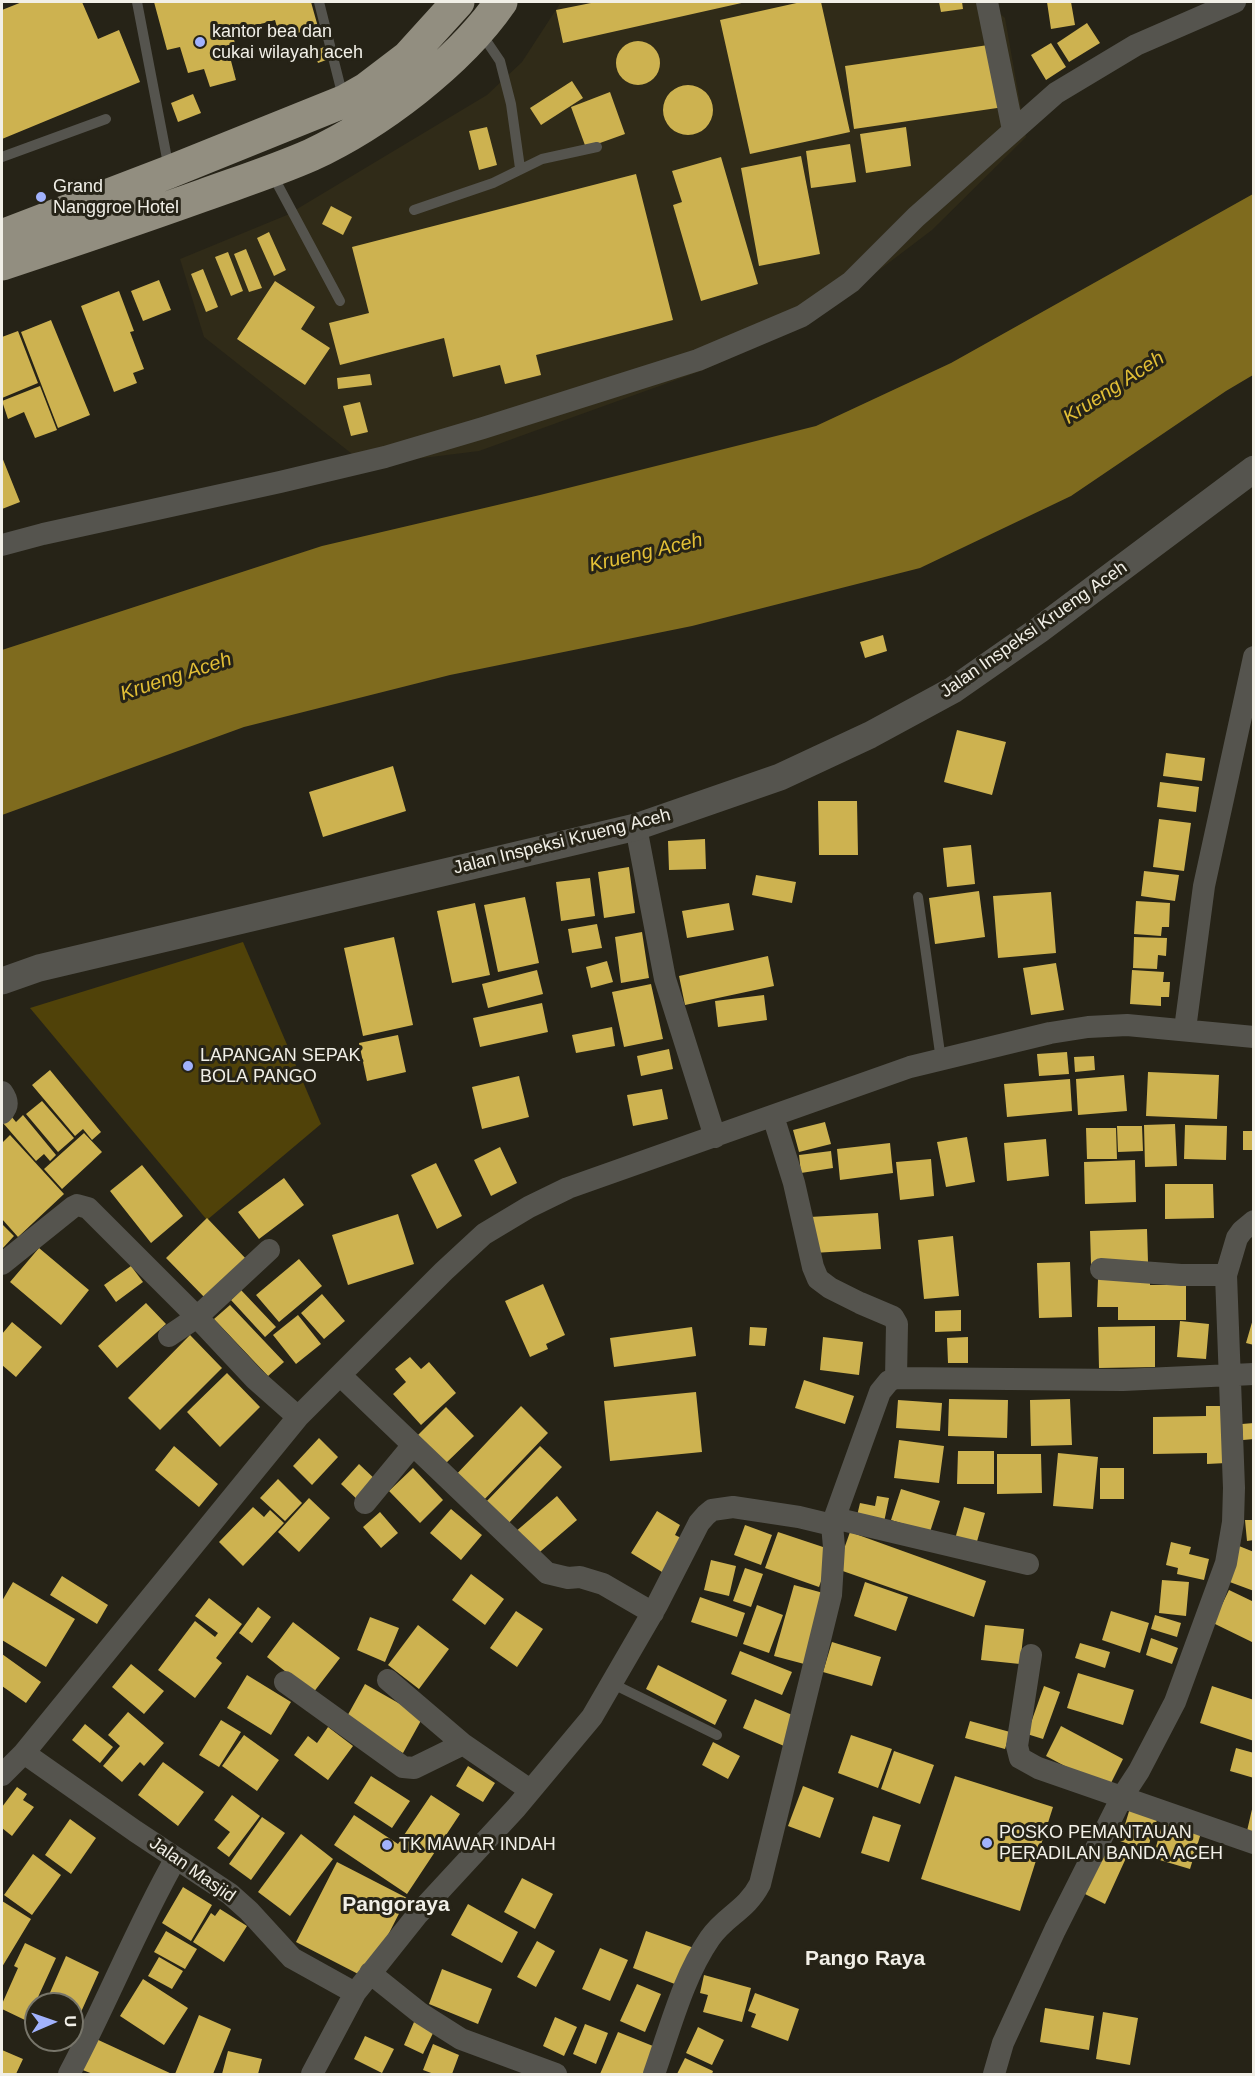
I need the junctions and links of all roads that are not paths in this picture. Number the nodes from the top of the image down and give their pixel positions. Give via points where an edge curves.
1 (136, 2) edge
2 (319, 2) edge
3 (458, 2) edge
4 (501, 2) edge
5 (987, 2) edge
6 (1235, 2) edge
7 (479, 30) junction
8 (345, 101) junction
9 (106, 119) dead end
10 (1013, 130) junction
11 (597, 147) dead end
12 (2, 156) edge
13 (520, 168) junction
14 (270, 171) junction
15 (170, 172) junction
16 (414, 210) dead end
17 (2, 236) edge
18 (2, 264) edge
19 (340, 301) dead end
20 (1254, 469) edge
21 (2, 545) edge
22 (1254, 657) edge
23 (636, 827) junction
24 (918, 897) dead end
25 (2, 981) edge
26 (1185, 1029) junction
27 (1254, 1037) edge
28 (941, 1060) junction
29 (2, 1092) edge
30 (2, 1113) edge
31 (773, 1116) junction
32 (716, 1137) junction
33 (1254, 1221) edge
34 (269, 1250) dead end
35 (2, 1264) edge
36 (1101, 1269) dead end
37 (1226, 1275) junction
38 (197, 1317) junction
39 (169, 1336) dead end
40 (1254, 1374) edge
41 (340, 1375) junction
42 (1229, 1375) junction
43 (896, 1378) junction
44 (298, 1417) junction
45 (413, 1445) junction
46 (365, 1503) dead end
47 (833, 1521) junction
48 (1028, 1564) dead end
49 (653, 1612) junction
50 (1031, 1655) dead end
51 (388, 1680) dead end
52 (285, 1682) dead end
53 (611, 1683) junction
54 (717, 1735) dead end
55 (463, 1744) junction
56 (24, 1753) junction
57 (2, 1775) edge
58 (530, 1790) junction
59 (1122, 1797) junction
60 (1254, 1843) edge
61 (176, 1858) junction
62 (370, 1973) junction
63 (355, 1993) junction
64 (69, 2074) edge
65 (312, 2074) edge
66 (556, 2074) edge
67 (654, 2074) edge
68 (994, 2074) edge

1 - 15 lane
2 - 8 lane
3 - 8 highway via 408,57
4 - 7 highway
5 - 10 street
6 - 10 street via 1136,45 1056,93
7 - 13 lane via 500,61 512,104
7 - 14 highway via 448,63 362,126 312,154
8 - 15 highway
9 - 12 lane
10 - 21 street via 851,282 802,316 698,360 385,456
11 - 13 lane
13 - 16 lane via 492,183
14 - 18 highway
14 - 19 lane
15 - 17 highway
20 - 23 street, Jalan Inspeksi Krueng Aceh via 953,690 780,777
22 - 26 street via 1204,886
23 - 25 street, Jalan Inspeksi Krueng Aceh via 39,968
23 - 32 street via 666,979
24 - 28 lane
26 - 27 street
26 - 28 street via 1127,1024 1088,1027
28 - 31 street via 910,1067
29 - 30 street via 7,1105
31 - 32 street
31 - 43 street via 818,1280 893,1317 897,1324
32 - 41 street via 568,1188 484,1234
33 - 37 street via 1237,1239
34 - 38 street
35 - 38 street via 73,1207 83,1206
36 - 37 street
37 - 42 street
38 - 39 street
38 - 44 street via 255,1379
40 - 42 street
41 - 44 street
41 - 45 street
42 - 43 street via 1124,1380
42 - 59 street via 1234,1488 1226,1563 1175,1702
43 - 47 street via 880,1392
44 - 56 street
45 - 46 street
45 - 49 street via 548,1573 603,1584
47 - 48 street
47 - 49 street via 733,1507 712,1510 699,1522
47 - 67 street via 831,1594 760,1884 749,1902 721,1924 698,1956
49 - 53 street
50 - 59 street via 1018,1755 1038,1768
51 - 55 street
52 - 55 street via 403,1767 414,1768
53 - 54 lane
53 - 58 street via 592,1717
55 - 58 street
56 - 57 street
56 - 61 street, Jalan Masjid
58 - 62 street
59 - 60 street
59 - 68 street via 1055,1930 1003,2043
61 - 63 street, Jalan Masjid via 230,1894 292,1958
61 - 64 street via 151,1901
62 - 63 street
62 - 66 street via 460,2039
63 - 65 street

